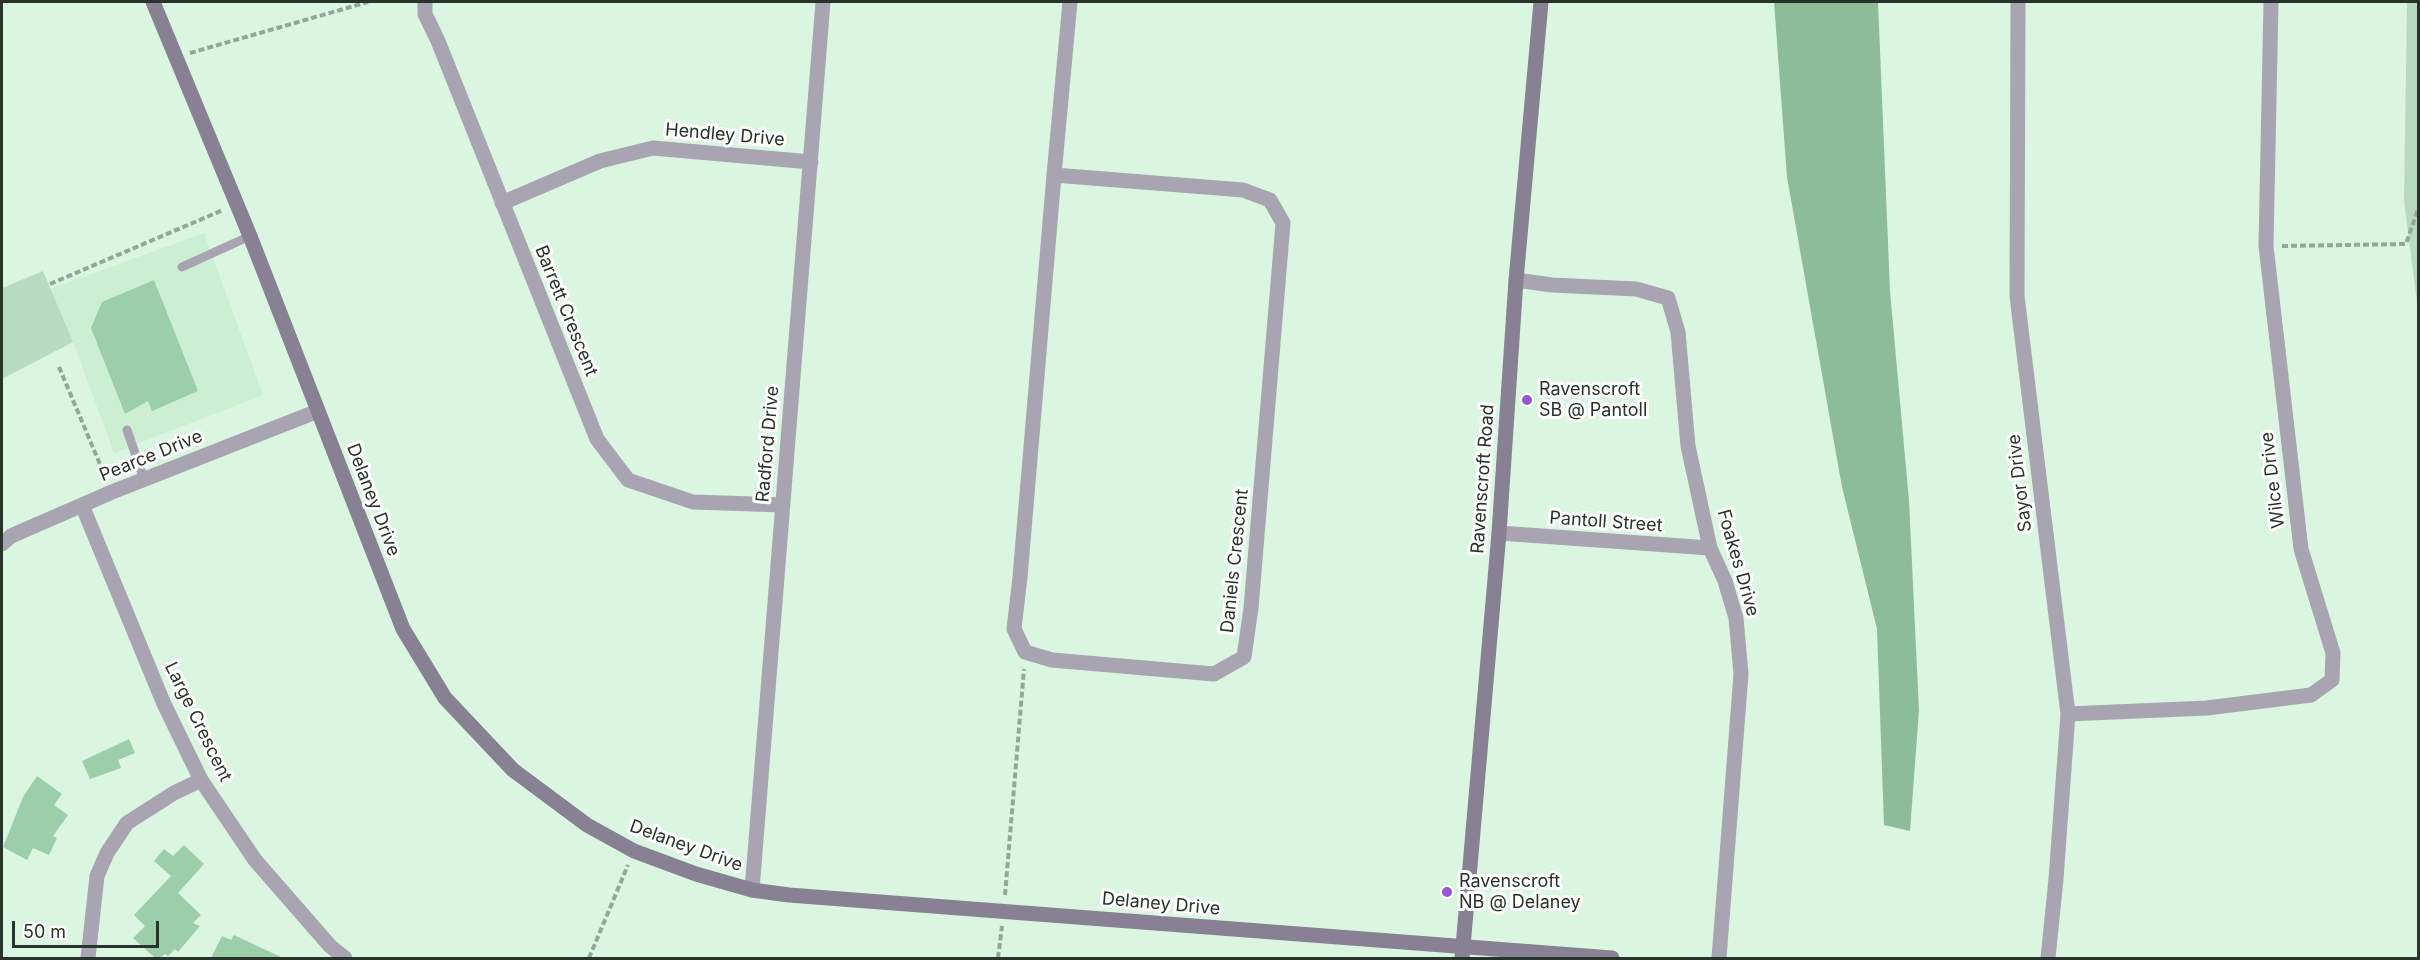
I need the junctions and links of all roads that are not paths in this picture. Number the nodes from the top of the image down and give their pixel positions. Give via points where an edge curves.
1 (153, 2) edge
2 (425, 2) edge
3 (823, 2) edge
4 (1070, 2) edge
5 (1541, 2) edge
6 (2018, 2) edge
7 (2271, 2) edge
8 (811, 162) junction
9 (1054, 174) junction
10 (502, 203) junction
11 (250, 236) junction
12 (182, 267) dead end
13 (1516, 280) junction
14 (318, 411) junction
15 (127, 430) dead end
16 (144, 479) junction
17 (82, 505) junction
18 (783, 505) junction
19 (1499, 533) junction
20 (2, 544) edge
21 (1710, 548) junction
22 (2068, 714) junction
23 (201, 780) junction
24 (752, 890) junction
25 (1463, 953) edge
26 (88, 958) edge
27 (345, 958) edge
28 (1612, 958) edge
29 (1719, 958) edge
30 (2048, 958) edge

1 - 11 street, Delaney Drive
2 - 10 street, Barrett Crescent via 425,14
3 - 8 street, Radford Drive
4 - 9 street
5 - 13 street, Ravenscroft Road
6 - 22 street, Sayor Drive via 2017,296
7 - 22 street, Wilce Drive via 2266,246 2301,549 2333,653 2332,680 2311,695 2207,708
8 - 10 street, Hendley Drive via 652,148 600,161
8 - 18 street, Radford Drive
9 - 9 street, Daniels Crescent via 1014,629 1025,652 1052,660 1214,674 1244,657 1283,223 1270,200 1243,190
10 - 18 street, Barrett Crescent via 597,439 628,480 693,502
11 - 12 lane
11 - 14 street, Delaney Drive
13 - 19 street, Ravenscroft Road
13 - 21 street, Foakes Drive via 1636,290 1668,298 1678,332 1688,446
14 - 16 street, Pearce Drive
14 - 24 street, Delaney Drive via 403,629 445,698 513,770 587,825 634,851
15 - 16 lane
16 - 17 street, Pearce Drive
17 - 20 street, Pearce Drive via 11,536
17 - 23 street, Large Crescent via 164,704
18 - 24 street, Radford Drive
19 - 21 street, Pantoll Street
19 - 25 street, Ravenscroft Road
21 - 29 street, Foakes Drive via 1736,618 1741,675
22 - 30 street, Sayor Drive
23 - 26 street via 127,823 107,853 97,876
23 - 27 street, Large Crescent via 255,860
24 - 25 street, Delaney Drive
25 - 28 street, Delaney Drive

